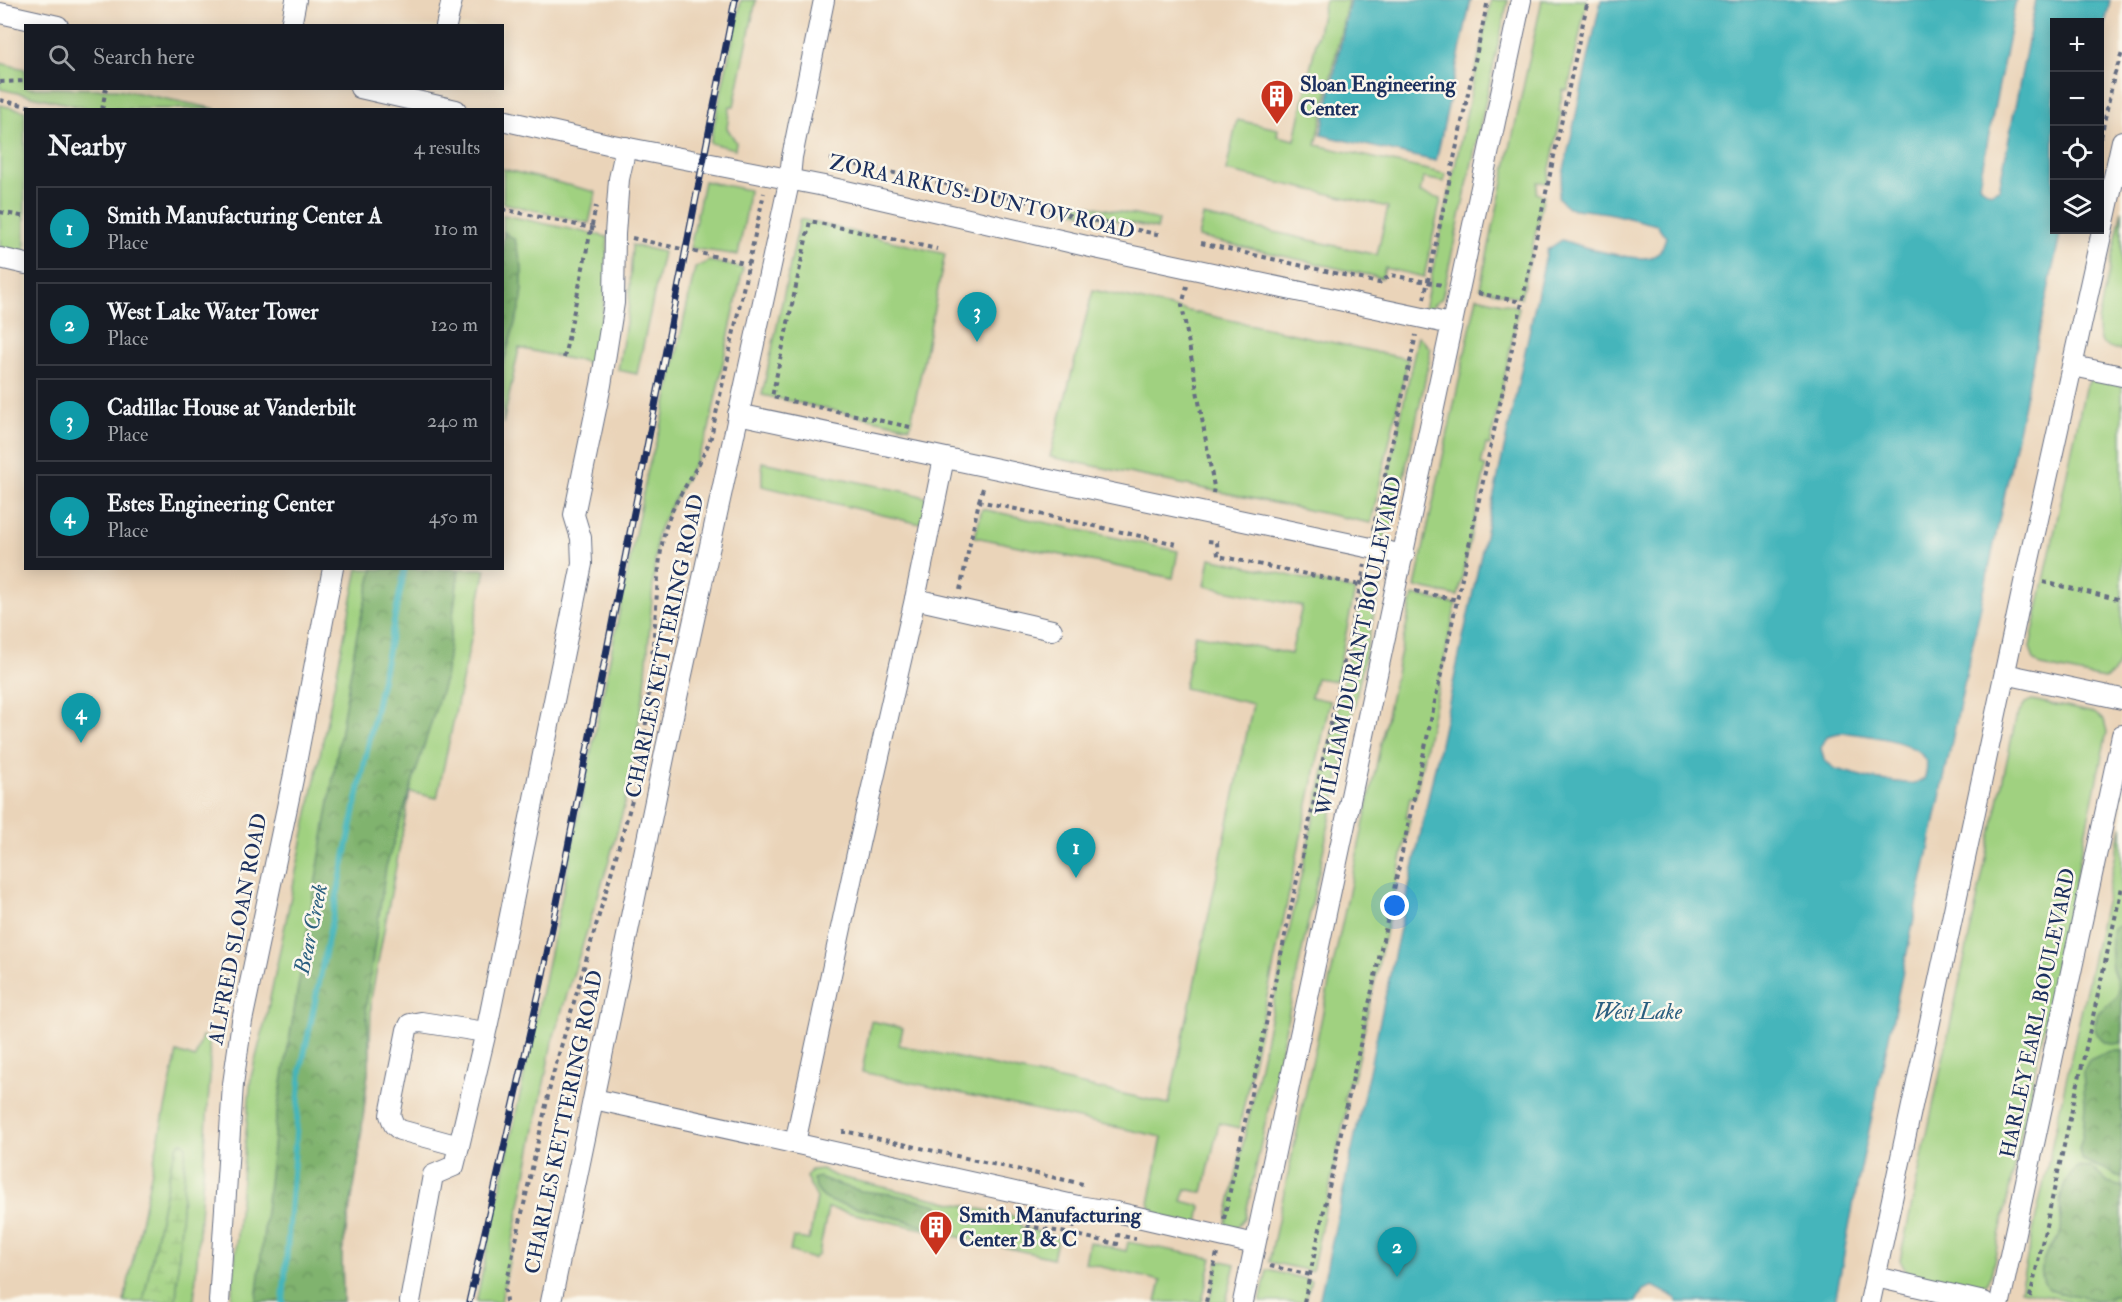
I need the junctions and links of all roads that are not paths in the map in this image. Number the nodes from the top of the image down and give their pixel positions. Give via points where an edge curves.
1 (296, 0) edge
2 (452, 0) edge
3 (824, 0) edge
4 (1521, 0) edge
5 (0, 13) edge
6 (49, 24) edge
7 (291, 24) edge
8 (446, 24) edge
9 (372, 90) edge
10 (429, 100) edge
11 (451, 108) edge
12 (504, 120) edge
13 (2122, 141) edge
14 (626, 147) junction
15 (790, 178) junction
16 (0, 258) edge
17 (24, 264) edge
18 (1451, 324) junction
19 (2073, 366) junction
20 (2122, 376) edge
21 (738, 414) junction
22 (944, 458) junction
23 (1404, 555) junction
24 (333, 570) edge
25 (915, 599) junction
26 (1052, 630) dead end
27 (2005, 674) junction
28 (2122, 699) edge
29 (2122, 735) edge
30 (485, 1032) junction
31 (594, 1099) junction
32 (795, 1143) junction
33 (459, 1146) junction
34 (1255, 1244) junction
35 (1876, 1277) junction
36 (219, 1302) edge
37 (410, 1302) edge
38 (551, 1302) edge
39 (1244, 1302) edge
40 (1870, 1302) edge
41 (1984, 1302) edge
42 (2000, 1302) edge

1 - 7 lane
2 - 8 lane
3 - 15 lane, CHARLES KETTERING ROAD
4 - 18 lane, WILLIAM DURANT BOULEVARD
5 - 6 lane
9 - 10 lane
10 - 11 lane
12 - 14 lane, ZORA ARKUS-DUNTOV ROAD
13 - 19 lane
14 - 15 lane, ZORA ARKUS-DUNTOV ROAD
14 - 30 lane via 618,190 614,303 574,515 581,538 582,564
15 - 18 lane, ZORA ARKUS-DUNTOV ROAD
15 - 21 lane, CHARLES KETTERING ROAD
16 - 17 lane
18 - 23 lane, WILLIAM DURANT BOULEVARD
19 - 20 lane
19 - 27 lane
21 - 22 lane
21 - 31 lane, CHARLES KETTERING ROAD
22 - 23 lane
22 - 25 lane
23 - 34 lane, WILLIAM DURANT BOULEVARD
24 - 36 lane, ALFRED SLOAN ROAD via 242,1021 233,1084
25 - 26 lane
25 - 32 lane
27 - 28 lane
27 - 35 lane
29 - 42 lane, HARLEY EARL BOULEVARD
30 - 33 lane
30 - 33 lane via 421,1022 410,1024 407,1030 390,1115 393,1125
31 - 32 lane
31 - 38 lane, CHARLES KETTERING ROAD
32 - 34 lane
33 - 37 lane via 454,1166 433,1174
34 - 39 lane, WILLIAM DURANT BOULEVARD
35 - 40 lane
35 - 41 lane

